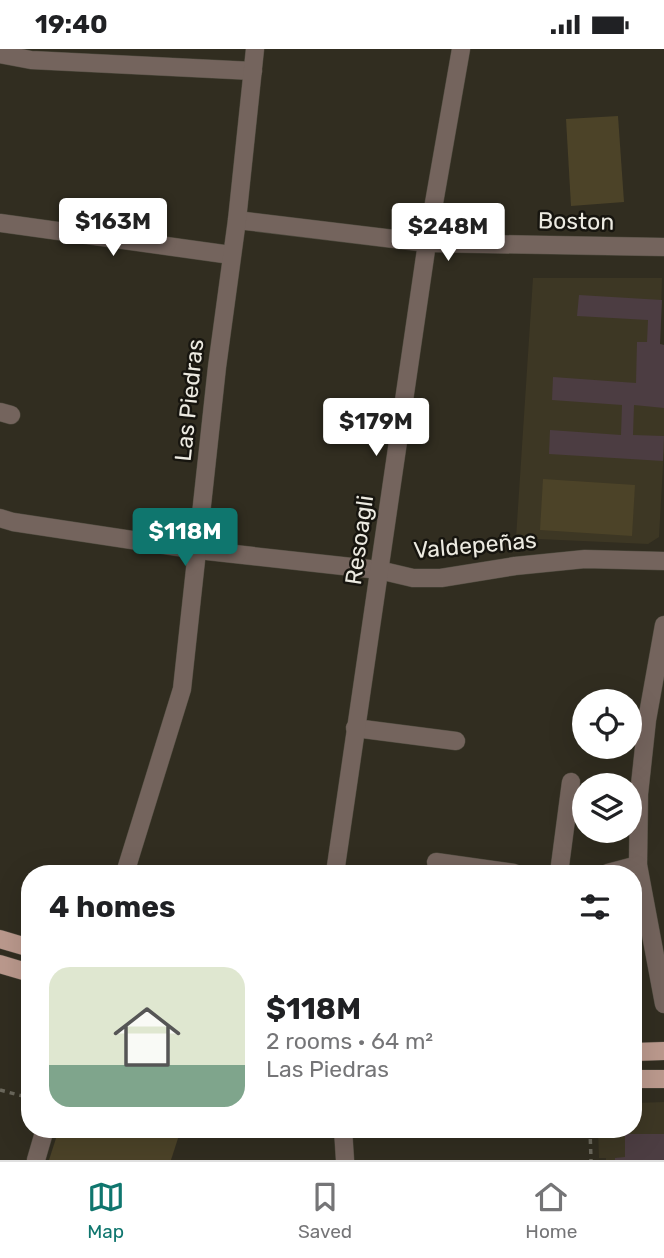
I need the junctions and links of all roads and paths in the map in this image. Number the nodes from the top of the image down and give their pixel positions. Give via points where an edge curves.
1 (255, 49) edge
2 (461, 49) edge
3 (0, 54) edge
4 (253, 71) junction
5 (237, 220) junction
6 (0, 223) edge
7 (427, 243) junction
8 (664, 247) edge
9 (231, 255) junction
10 (0, 518) edge
11 (198, 550) junction
12 (664, 561) edge
13 (379, 571) junction
14 (664, 625) edge
15 (355, 728) junction
16 (456, 741) dead end
17 (571, 782) dead end
18 (436, 862) dead end
19 (127, 865) edge
20 (336, 865) edge
21 (451, 865) edge
22 (560, 865) edge
23 (638, 865) edge
24 (642, 886) edge
25 (0, 939) edge
26 (21, 945) edge
27 (0, 964) edge
28 (21, 970) edge
29 (664, 1004) edge
30 (664, 1051) edge
31 (642, 1052) edge
32 (642, 1079) edge
33 (664, 1079) edge
34 (0, 1090) edge
35 (21, 1096) edge
36 (42, 1138) edge
37 (344, 1138) edge
38 (590, 1138) edge
39 (36, 1160) edge
40 (345, 1160) edge
41 (591, 1160) edge

1 - 4 street, Las Piedras
2 - 7 street, Resoagli
3 - 4 street via 30,60
4 - 5 street, Las Piedras
5 - 7 street, Boston
5 - 9 street, Las Piedras
6 - 9 street
7 - 8 street, Boston
7 - 13 street, Resoagli
9 - 11 street, Las Piedras
10 - 11 street, Valdepeñas
11 - 13 street, Valdepeñas
11 - 19 street, Las Piedras via 182,689
12 - 13 street, Valdepeñas via 584,559 441,578
13 - 15 street, Resoagli
14 - 23 street via 647,720
15 - 16 street
15 - 20 street, Resoagli
17 - 22 street
18 - 21 street
24 - 29 street
25 - 26 main road
27 - 28 main road
30 - 31 main road
32 - 33 main road
34 - 35 path
36 - 39 street
37 - 40 street
38 - 41 path

